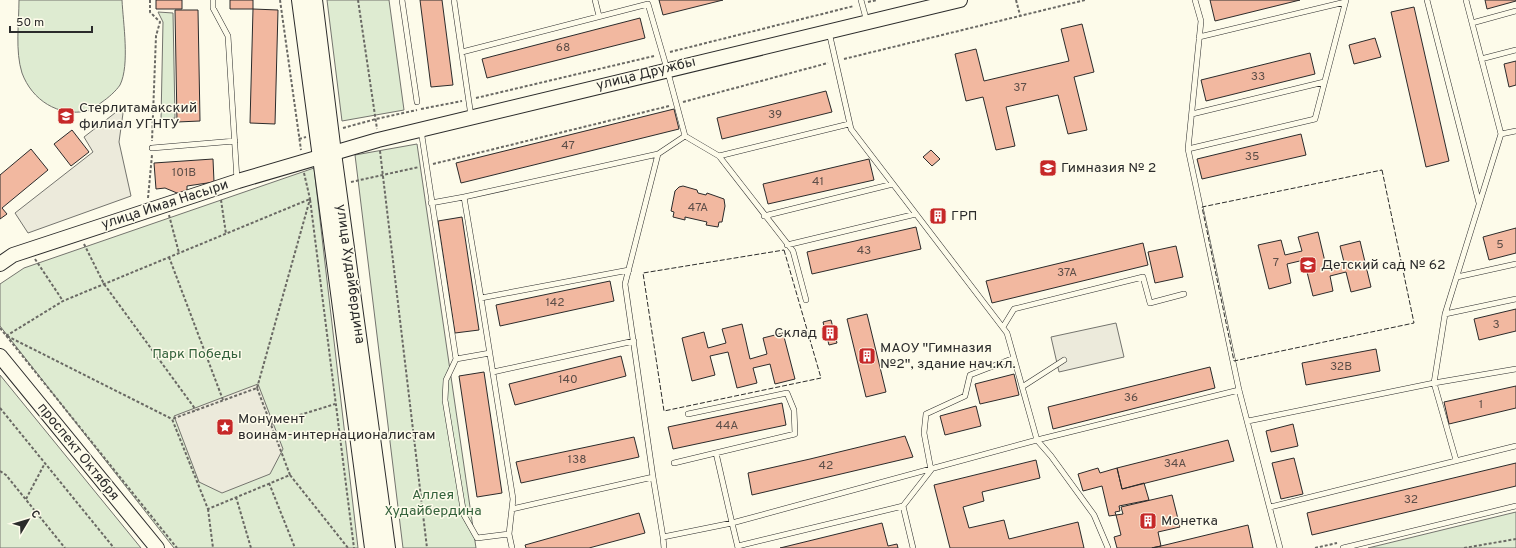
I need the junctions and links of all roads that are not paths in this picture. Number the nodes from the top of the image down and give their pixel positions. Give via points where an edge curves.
1 (213, 0) edge
2 (300, 0) edge
3 (314, 0) edge
4 (402, 0) edge
5 (454, 0) edge
6 (595, 0) edge
7 (960, 0) edge
8 (1195, 0) edge
9 (1427, 0) edge
10 (1466, 0) edge
11 (1346, 1) edge
12 (648, 2) edge
13 (862, 2) edge
14 (1516, 11) edge
15 (599, 16) junction
16 (867, 22) junction
17 (1472, 23) junction
18 (829, 31) junction
19 (1199, 37) junction
20 (1516, 50) edge
21 (462, 52) junction
22 (1481, 59) junction
23 (667, 69) junction
24 (1324, 82) junction
25 (417, 102) dead end
26 (1192, 114) junction
27 (471, 117) junction
28 (850, 124) junction
29 (421, 129) junction
30 (1516, 131) edge
31 (1501, 134) junction
32 (685, 136) junction
33 (235, 141) junction
34 (152, 148) road end
35 (1188, 149) junction
36 (658, 154) junction
37 (327, 155) junction
38 (719, 156) junction
39 (238, 181) junction
40 (893, 184) junction
41 (464, 197) junction
42 (431, 204) junction
43 (1479, 204) junction
44 (916, 214) junction
45 (764, 216) junction
46 (787, 245) junction
47 (0, 264) edge
48 (1516, 264) edge
49 (629, 270) junction
50 (1457, 277) junction
51 (1184, 294) dead end
52 (481, 298) junction
53 (1516, 299) edge
54 (806, 300) dead end
55 (1445, 314) junction
56 (1003, 327) junction
57 (634, 341) junction
58 (490, 353) junction
59 (0, 356) edge
60 (1014, 358) junction
61 (456, 359) junction
62 (1064, 360) dead end
63 (1516, 369) edge
64 (493, 372) junction
65 (1434, 383) junction
66 (1022, 387) junction
67 (1239, 390) junction
68 (688, 414) dead end
69 (1248, 421) junction
70 (1037, 440) junction
71 (1516, 446) edge
72 (716, 453) junction
73 (1456, 460) junction
74 (674, 462) dead end
75 (931, 470) junction
76 (653, 477) junction
77 (903, 506) junction
78 (1516, 506) edge
79 (1270, 507) junction
80 (512, 509) junction
81 (732, 523) junction
82 (509, 534) junction
83 (663, 537) junction
84 (738, 547) edge
85 (157, 548) edge
86 (373, 548) edge
87 (387, 548) edge
88 (512, 548) edge
89 (664, 548) edge
90 (913, 548) edge
91 (1108, 548) edge
92 (1280, 548) edge
93 (1343, 548) edge

1 - 33 lane via 213,8 228,36
2 - 37 main road, улица Худайбердина
3 - 37 main road, улица Худайбердина
4 - 25 lane
5 - 21 lane
6 - 15 lane
7 - 16 main road, улица Дружбы
8 - 19 lane via 1201,21
9 - 43 lane
10 - 17 lane
11 - 19 lane
11 - 24 lane
12 - 15 lane
12 - 23 lane
13 - 16 lane
14 - 17 lane
15 - 21 lane
16 - 18 main road, улица Дружбы
17 - 22 lane
18 - 23 main road, улица Дружбы
18 - 28 lane
19 - 26 lane
20 - 22 lane
21 - 27 lane
22 - 31 lane
23 - 27 main road, улица Дружбы
23 - 32 lane
24 - 26 lane
24 - 35 lane via 1314,118
26 - 35 lane
27 - 29 main road, улица Дружбы
28 - 38 lane
28 - 40 lane via 851,130
29 - 37 main road, улица Дружбы
29 - 42 lane
30 - 31 lane
31 - 43 lane
32 - 36 lane
32 - 38 lane
33 - 34 lane
33 - 39 lane
35 - 67 lane
36 - 41 lane
36 - 49 lane
37 - 39 main road, улица Имая Насыри
37 - 86 main road, улица Худайбердина
37 - 87 main road, улица Худайбердина
38 - 45 lane
39 - 47 main road, улица Имая Насыри via 13,255
40 - 44 lane
40 - 45 lane
41 - 42 lane
41 - 52 lane
42 - 61 lane
43 - 50 lane
44 - 46 lane
44 - 56 lane
45 - 46 lane
46 - 54 lane via 793,251
48 - 50 lane
49 - 52 lane
49 - 57 lane via 625,284
50 - 55 lane
51 - 56 lane via 1150,303 1143,277 1014,309
52 - 58 lane
53 - 55 lane
55 - 65 lane
56 - 60 lane
57 - 64 lane
57 - 76 lane
58 - 61 lane
58 - 64 lane
59 - 85 main road, проспект Октября
60 - 66 lane
60 - 75 lane via 970,375 965,396 926,414 924,433
61 - 82 lane via 446,380 445,400 464,515 477,538
62 - 66 lane
63 - 65 lane
64 - 80 lane via 513,499
65 - 69 lane
65 - 73 lane
66 - 70 lane
67 - 69 lane
67 - 70 lane
68 - 72 lane via 787,393 794,410 795,434
69 - 79 lane
70 - 75 lane
70 - 91 lane via 1094,515
71 - 73 lane
72 - 74 lane
72 - 81 lane
73 - 79 lane
75 - 77 lane
75 - 81 lane
76 - 80 lane
76 - 83 lane
77 - 84 lane
77 - 90 lane
78 - 93 lane
79 - 92 lane
80 - 82 lane
81 - 83 lane
81 - 84 lane
82 - 88 lane
83 - 89 lane

